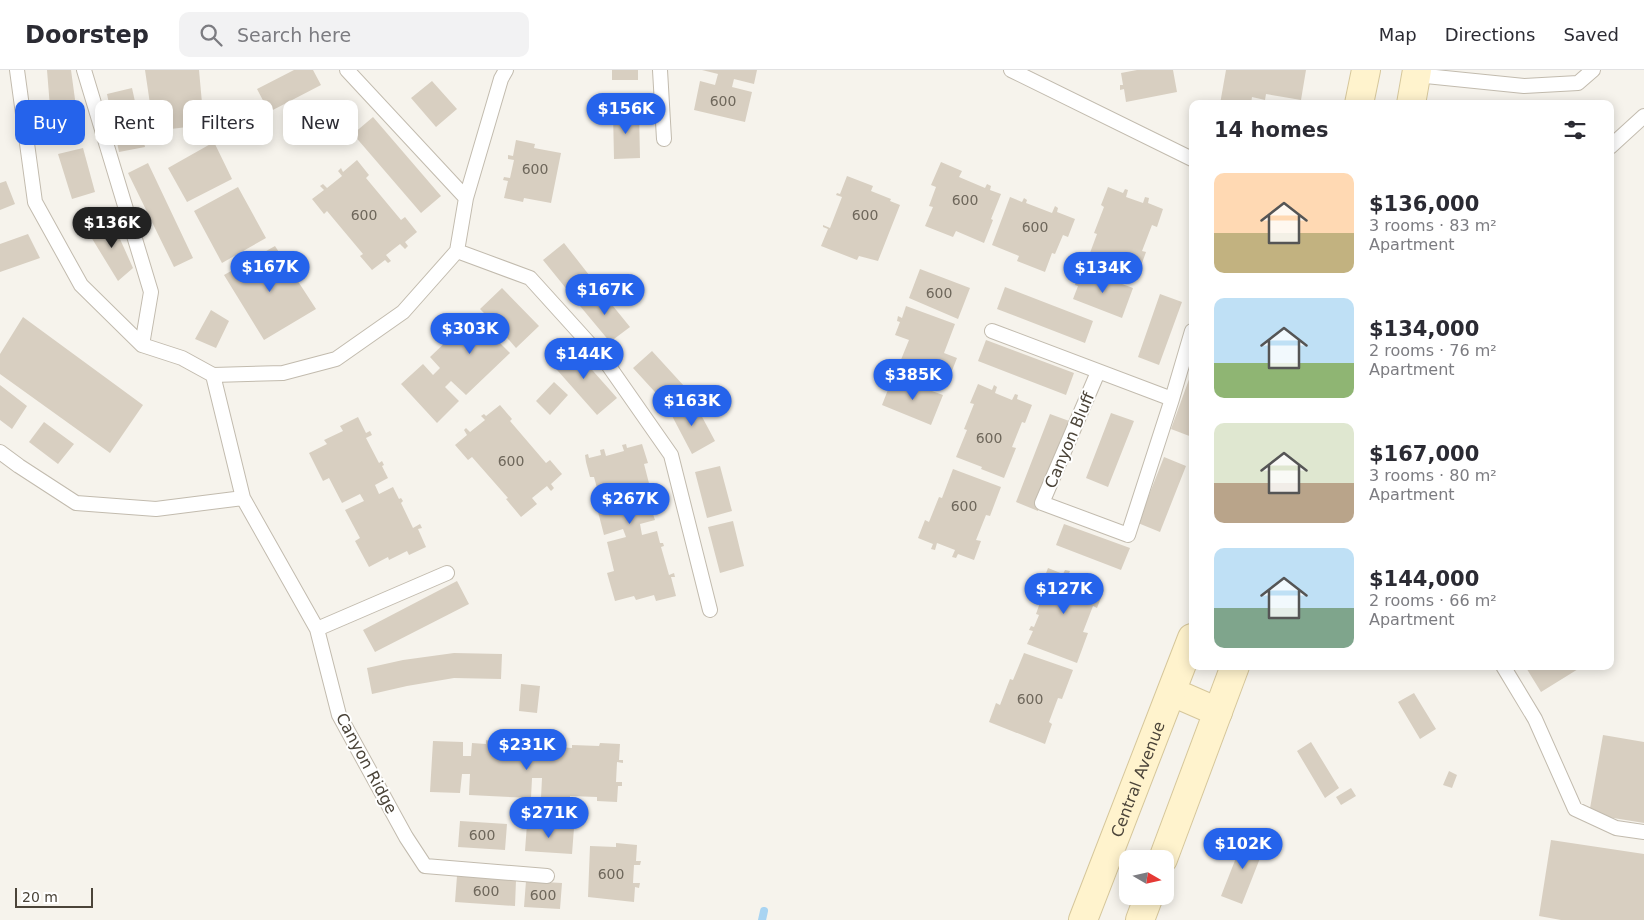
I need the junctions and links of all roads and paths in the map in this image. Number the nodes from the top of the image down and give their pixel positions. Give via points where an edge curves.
1 (17, 70) edge
2 (84, 70) edge
3 (347, 70) edge
4 (506, 70) edge
5 (660, 70) edge
6 (1011, 70) edge
7 (1366, 70) edge
8 (1594, 70) edge
9 (1416, 73) edge
10 (1360, 100) edge
11 (1412, 100) edge
12 (1644, 116) edge
13 (664, 139) dead end
14 (1614, 144) edge
15 (1189, 158) edge
16 (466, 198) junction
17 (457, 251) junction
18 (992, 330) dead end
19 (1189, 341) edge
20 (142, 344) junction
21 (1098, 372) junction
22 (213, 375) junction
23 (1172, 400) junction
24 (0, 452) edge
25 (243, 498) junction
26 (447, 573) dead end
27 (710, 610) dead end
28 (317, 629) junction
29 (1189, 646) edge
30 (1234, 670) edge
31 (1505, 670) edge
32 (1172, 692) junction
33 (1218, 712) junction
34 (1644, 832) edge
35 (1166, 850) edge
36 (547, 876) dead end
37 (1146, 905) edge
38 (1083, 920) edge
39 (1140, 920) edge

1 - 20 lane via 35,202 82,286
2 - 20 lane via 151,292
3 - 16 lane
4 - 16 lane via 500,79
5 - 13 lane
6 - 15 lane
7 - 10 main road
8 - 9 lane via 1578,84 1524,86
9 - 11 main road
12 - 14 lane
16 - 17 lane
17 - 22 lane via 403,312 336,359 283,373
17 - 27 lane via 530,278 606,362 671,455
18 - 21 lane
19 - 23 lane, Canyon Bluff
20 - 22 lane via 182,358
21 - 23 lane, Canyon Bluff
21 - 23 lane, Canyon Bluff via 1042,503 1128,535
22 - 25 lane, Canyon Ridge
24 - 25 lane via 76,503 156,509
25 - 28 lane, Canyon Ridge
26 - 28 lane
28 - 36 lane, Canyon Ridge via 339,715 425,866
29 - 32 main road, Central Avenue
30 - 33 main road
31 - 34 lane via 1535,719 1574,809 1616,828
32 - 33 main road
32 - 38 main road, Central Avenue
33 - 35 main road
37 - 39 main road

